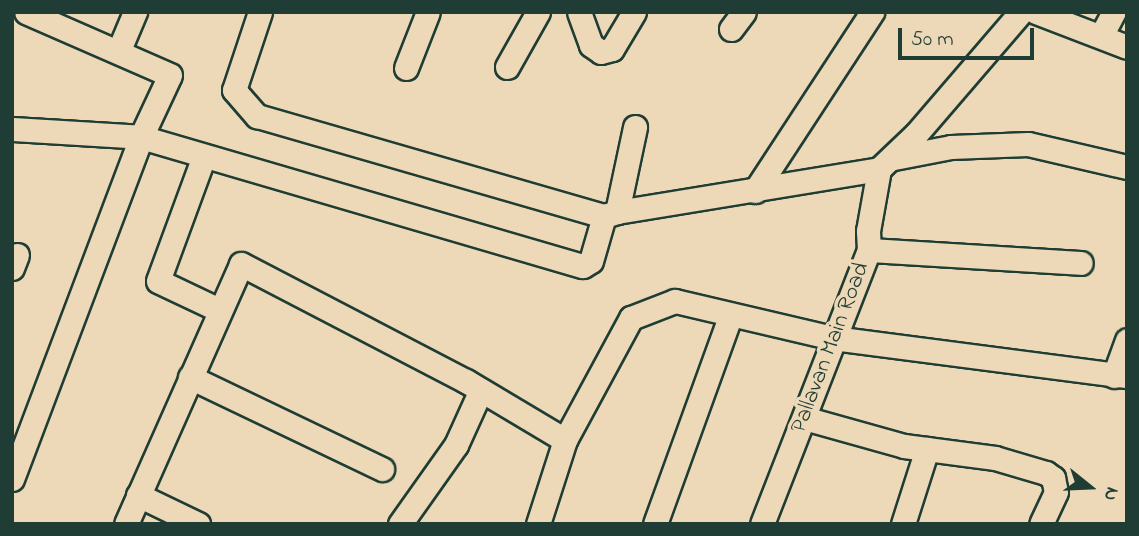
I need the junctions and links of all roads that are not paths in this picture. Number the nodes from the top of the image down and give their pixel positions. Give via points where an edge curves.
1 (27, 12) edge
2 (135, 12) edge
3 (260, 12) edge
4 (428, 12) edge
5 (538, 12) edge
6 (579, 12) edge
7 (634, 12) edge
8 (872, 12) edge
9 (1021, 12) edge
10 (1036, 12) edge
11 (1114, 12) edge
12 (1101, 36) junction
13 (1127, 47) edge
14 (119, 50) junction
15 (507, 67) dead end
16 (406, 68) dead end
17 (635, 127) dead end
18 (12, 129) edge
19 (142, 137) junction
20 (204, 156) junction
21 (887, 164) junction
22 (1127, 167) edge
23 (755, 191) junction
24 (611, 214) junction
25 (869, 250) junction
26 (1081, 262) dead end
27 (219, 310) junction
28 (730, 317) junction
29 (833, 338) junction
30 (1127, 340) edge
31 (1120, 376) edge
32 (190, 377) junction
33 (481, 390) junction
34 (804, 418) junction
35 (565, 440) junction
36 (927, 449) junction
37 (382, 469) dead end
38 (12, 479) edge
39 (138, 495) junction
40 (764, 523) edge
41 (126, 524) edge
42 (198, 524) edge
43 (400, 524) edge
44 (538, 524) edge
45 (655, 524) edge
46 (903, 524) edge
47 (1041, 524) edge

1 - 14 street
2 - 14 street
3 - 24 street via 234,90 257,116
4 - 16 street
5 - 15 street
6 - 7 street via 591,45 601,52 612,49
8 - 23 street
9 - 21 street
10 - 12 street
11 - 12 street
12 - 13 street
14 - 19 street via 170,75
17 - 24 street
18 - 19 street
19 - 20 street
19 - 38 street
20 - 24 street via 583,266 591,261
20 - 27 street via 158,281
21 - 22 street via 951,147 1028,144
21 - 23 street
21 - 25 street, Pallavan Main Road via 868,231
23 - 24 street
25 - 26 street
25 - 29 street, Pallavan Main Road
27 - 32 street
27 - 33 street via 241,264
28 - 29 street
28 - 35 street via 676,301 632,318
28 - 45 street
29 - 31 street
29 - 34 street, Pallavan Main Road
30 - 31 street
32 - 37 street
32 - 39 street
33 - 35 street
33 - 43 street via 456,445
34 - 36 street
34 - 40 street, Pallavan Main Road
35 - 44 street
36 - 46 street
36 - 47 street via 995,458 1046,473 1056,484 1056,492
39 - 41 street
39 - 42 street

